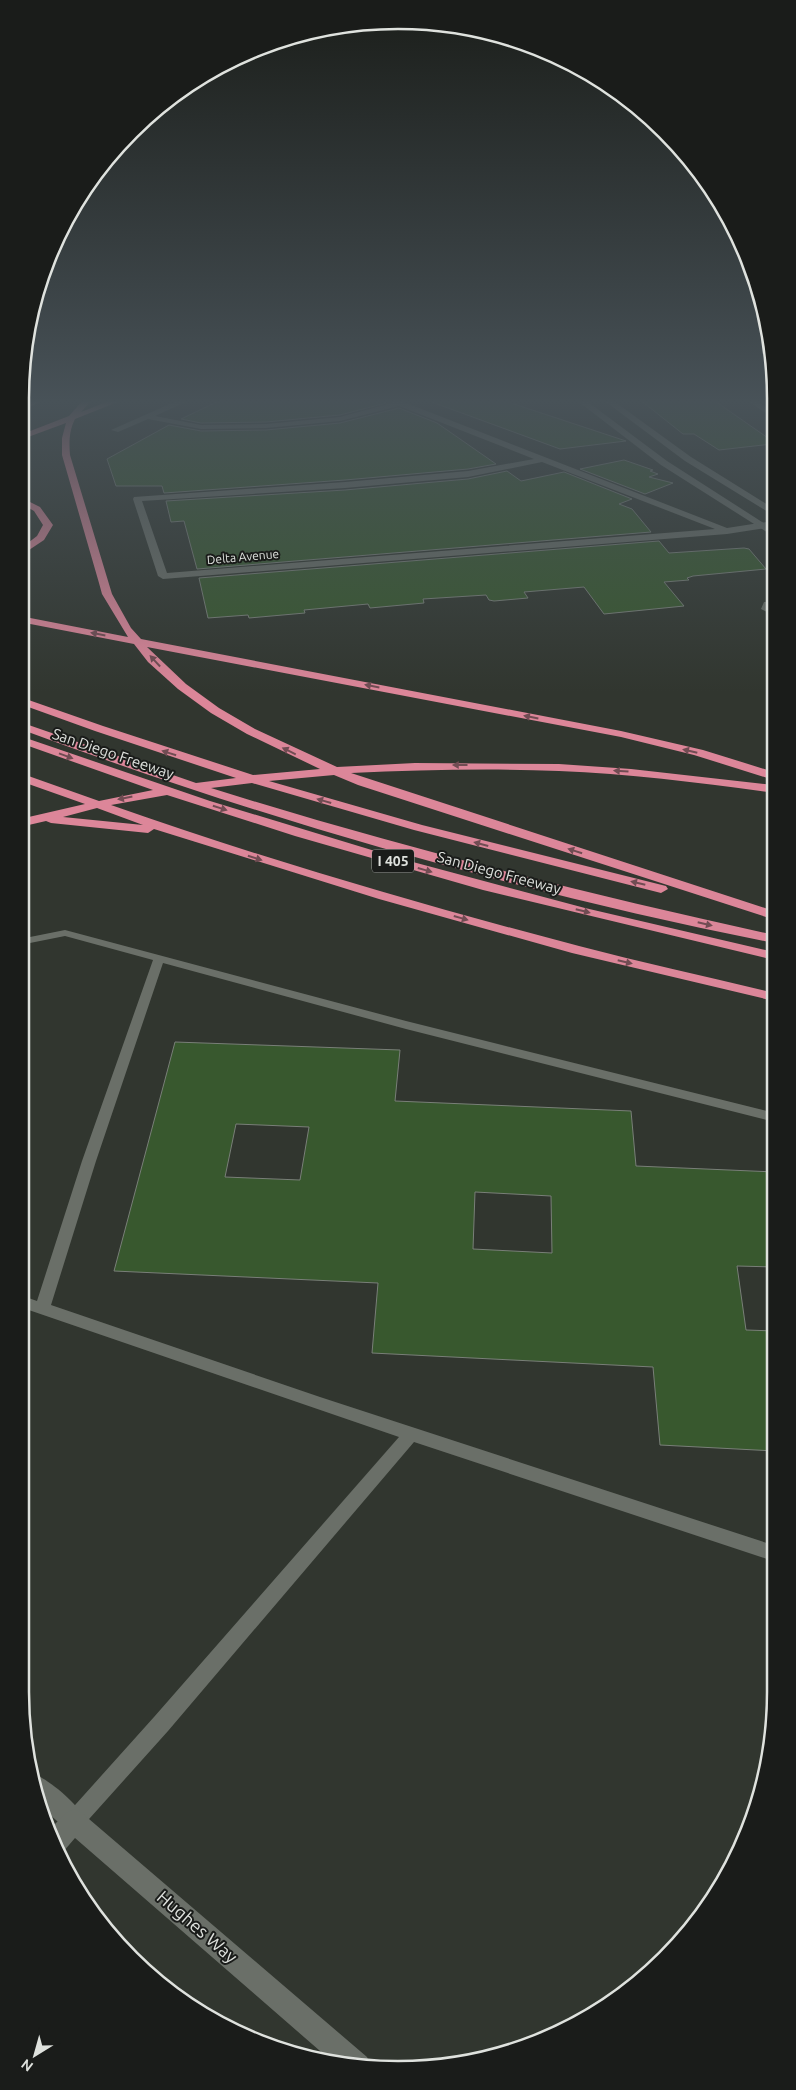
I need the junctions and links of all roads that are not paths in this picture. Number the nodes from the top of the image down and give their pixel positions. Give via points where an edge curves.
1 (78, 497) edge
2 (174, 497) edge
3 (639, 497) edge
4 (716, 497) edge
5 (748, 497) edge
6 (29, 504) edge
7 (767, 508) edge
8 (767, 525) edge
9 (762, 526) junction
10 (767, 529) edge
11 (727, 530) junction
12 (29, 547) edge
13 (29, 621) edge
14 (29, 703) edge
15 (29, 719) edge
16 (29, 728) edge
17 (29, 742) edge
18 (767, 773) edge
19 (29, 780) edge
20 (767, 788) edge
21 (29, 816) edge
22 (29, 820) edge
23 (175, 832) junction
24 (767, 913) edge
25 (767, 914) edge
26 (767, 927) edge
27 (767, 937) edge
28 (29, 940) edge
29 (767, 954) edge
30 (159, 959) junction
31 (767, 995) edge
32 (767, 1116) edge
33 (29, 1304) edge
34 (42, 1309) junction
35 (411, 1434) junction
36 (767, 1551) edge
37 (42, 1793) edge
38 (74, 1821) junction
39 (59, 1837) edge
40 (348, 2058) edge

24 -> 1 highway via 362,782 265,739 192,693 156,663 132,636 107,592
2 - 11 street, Delta Avenue via 137,499 162,576
3 - 11 street
4 - 9 street
5 - 7 street
6 - 12 highway via 39,508 48,525 41,538
8 - 9 street, Delta Avenue
9 - 10 street
9 - 11 street, Delta Avenue
18 -> 13 highway via 738,763 598,730
25 -> 14 highway, San Diego Freeway / I 405 via 410,825 212,767
15 - 26 highway via 260,798 540,875
16 -> 27 highway via 162,776 428,855 546,887
17 -> 29 highway, San Diego Freeway / I 405 via 133,780 349,848 562,906
19 - 23 highway
20 -> 22 highway via 631,772 509,765 365,768 258,778 130,797
21 - 23 highway
23 -> 31 highway via 384,896 578,950
28 - 30 lane via 65,933
30 - 32 lane
30 - 34 lane
33 - 34 lane
34 - 35 lane
35 - 36 lane
35 - 38 lane
37 - 38 street, Hughes Way
38 - 39 street
38 - 40 street, Hughes Way

